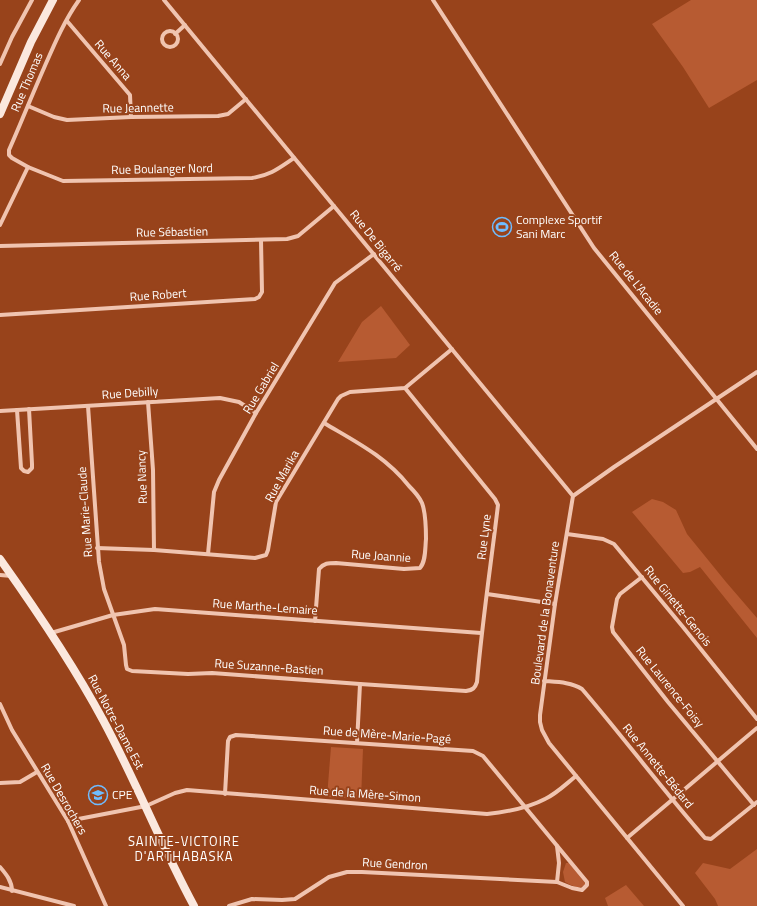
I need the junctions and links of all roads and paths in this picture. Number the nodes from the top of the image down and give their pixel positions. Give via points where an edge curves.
1 (32, 0) edge
2 (53, 0) edge
3 (59, 0) edge
4 (79, 0) edge
5 (164, 0) edge
6 (433, 0) edge
7 (48, 10) junction
8 (67, 21) junction
9 (185, 25) junction
10 (175, 34) dead end
11 (1, 57) edge
12 (0, 64) edge
13 (246, 99) junction
14 (28, 106) junction
15 (0, 114) edge
16 (131, 117) junction
17 (294, 158) junction
18 (28, 167) junction
19 (334, 206) junction
20 (0, 224) edge
21 (261, 240) junction
22 (0, 246) edge
23 (374, 254) junction
24 (0, 315) edge
25 (452, 349) junction
26 (757, 372) edge
27 (405, 388) junction
28 (716, 400) junction
29 (148, 402) junction
30 (88, 406) junction
31 (29, 409) junction
32 (17, 410) junction
33 (0, 411) edge
34 (256, 414) junction
35 (324, 423) junction
36 (757, 449) edge
37 (573, 496) junction
38 (567, 534) junction
39 (97, 548) junction
40 (154, 550) junction
41 (208, 554) junction
42 (0, 559) edge
43 (0, 575) edge
44 (12, 576) junction
45 (642, 577) junction
46 (487, 594) junction
47 (556, 604) junction
48 (113, 615) junction
49 (315, 621) junction
50 (481, 633) junction
51 (51, 634) junction
52 (544, 681) junction
53 (360, 684) junction
54 (466, 691) joint
55 (0, 704) edge
56 (757, 719) edge
57 (757, 728) edge
58 (357, 742) junction
59 (717, 762) junction
60 (37, 772) junction
61 (576, 776) junction
62 (0, 783) edge
63 (224, 794) junction
64 (671, 800) junction
65 (755, 804) edge
66 (146, 806) junction
67 (525, 806) junction
68 (68, 821) junction
69 (628, 838) junction
70 (557, 845) junction
71 (0, 867) edge
72 (557, 882) junction
73 (0, 887) edge
74 (12, 891) junction
75 (239, 904) edge
76 (74, 906) edge
77 (106, 906) edge
78 (194, 906) edge
79 (229, 906) edge
80 (683, 906) edge

1 - 11 street
2 - 7 street
3 - 7 street
4 - 8 street, Rue Thomas
5 - 9 street, Rue De Bigarré
6 - 28 street, Rue de L'Acadie via 594,248
7 - 15 street via 31,42
8 - 14 street, Rue Thomas
8 - 16 street, Rue Anna via 130,94
9 - 10 street
9 - 13 street, Rue De Bigarré
11 - 12 street
13 - 16 street, Rue Jeannette via 228,114 218,116
13 - 17 street, Rue De Bigarré
14 - 16 street, Rue Jeannette via 54,118 67,120
14 - 18 street, Rue Thomas via 9,155
17 - 18 street, Rue Boulanger Nord via 265,176 252,178 63,181
17 - 19 street, Rue De Bigarré
18 - 20 street
19 - 21 street, Rue Sébastien via 298,236
19 - 23 street, Rue De Bigarré
21 - 22 street, Rue Sébastien
21 - 24 street, Rue Robert via 262,292 255,299
23 - 25 street, Rue De Bigarré
23 - 34 street, Rue Gabriel via 335,284
25 - 27 street
25 - 37 street, Rue De Bigarré
26 - 28 street
27 - 35 street, Rue Marika via 346,394 338,399
27 - 46 street, Rue Lyne via 498,505
28 - 36 street, Rue de L'Acadie
28 - 37 street
29 - 30 street, Rue Debilly
29 - 34 street, Rue Debilly via 226,399 239,402
29 - 40 street, Rue Nancy via 153,470
30 - 31 street, Rue Debilly
30 - 39 street, Rue Marie-Claude
31 - 32 street, Rue Debilly
31 - 32 street via 32,468 28,472 21,468
32 - 33 street, Rue Debilly
34 - 41 street, Rue Gabriel via 216,485
35 - 41 street, Rue Marika via 276,502 266,555 255,558
35 - 49 street, Rue Joannie via 380,457 399,473 420,498 426,535 423,565 420,568 336,563 326,563 322,566
37 - 38 street, Boulevard de la Bonaventure
38 - 45 street, Rue Ginette-Genois via 609,541
38 - 47 street, Boulevard de la Bonaventure
39 - 40 street, Rue Marika
39 - 48 street, Rue Marie-Claude via 101,577
40 - 41 street, Rue Marika
42 - 44 street, Rue Notre-Dame Est
43 - 44 street
44 - 51 street, Rue Notre-Dame Est
45 - 56 street, Rue Ginette-Genois
45 - 59 street, Rue Laurence-Foisy via 617,599 613,632
46 - 47 street
46 - 50 street, Rue Lyne
47 - 52 street, Boulevard de la Bonaventure
48 - 49 street, Rue Marthe-Lemaire via 155,609
48 - 51 street, Rue Marthe-Lemaire
48 - 53 street, Rue Suzanne-Bastien via 124,645 127,669 132,671 212,673
49 - 50 street, Rue Marthe-Lemaire
50 - 54 street, Rue Lyne via 477,682 475,688
51 - 66 street, Rue Notre-Dame Est via 96,707
52 - 61 street, Boulevard de la Bonaventure via 540,715 542,730 549,743
52 - 64 street, Rue Annette-Bédard via 569,684 582,689
53 - 54 street, Rue Suzanne-Bastien
53 - 58 street
55 - 60 street, Rue Desrochers
57 - 59 street
58 - 63 street, Rue de Mère-Marie-Pagé via 236,735 230,737 226,748
58 - 67 street, Rue de Mère-Marie-Pagé via 478,753
59 - 64 street
59 - 65 street, Rue Laurence-Foisy
60 - 62 street via 20,782
60 - 68 street, Rue Desrochers
61 - 67 street, Rue de la Mère-Simon via 546,799
61 - 69 street, Boulevard de la Bonaventure
63 - 66 street, Rue de la Mère-Simon via 180,791
63 - 67 street, Rue de la Mère-Simon via 487,814
64 - 65 street, Rue Annette-Bédard via 708,839
64 - 69 street
66 - 68 street, Rue de la Mère-Simon
66 - 78 street, Rue Notre-Dame Est
67 - 70 street, Rue de Mère-Marie-Pagé
68 - 77 street, Rue Desrochers
69 - 80 street, Boulevard de la Bonaventure
70 - 72 street
70 - 72 street, Rue de Mère-Marie-Pagé via 586,880 587,885 578,890
71 - 74 street via 12,886
72 - 75 street, Rue Gendron via 347,872 329,877 295,899 258,898
73 - 74 street
74 - 76 street
75 - 79 street, Rue Gendron

